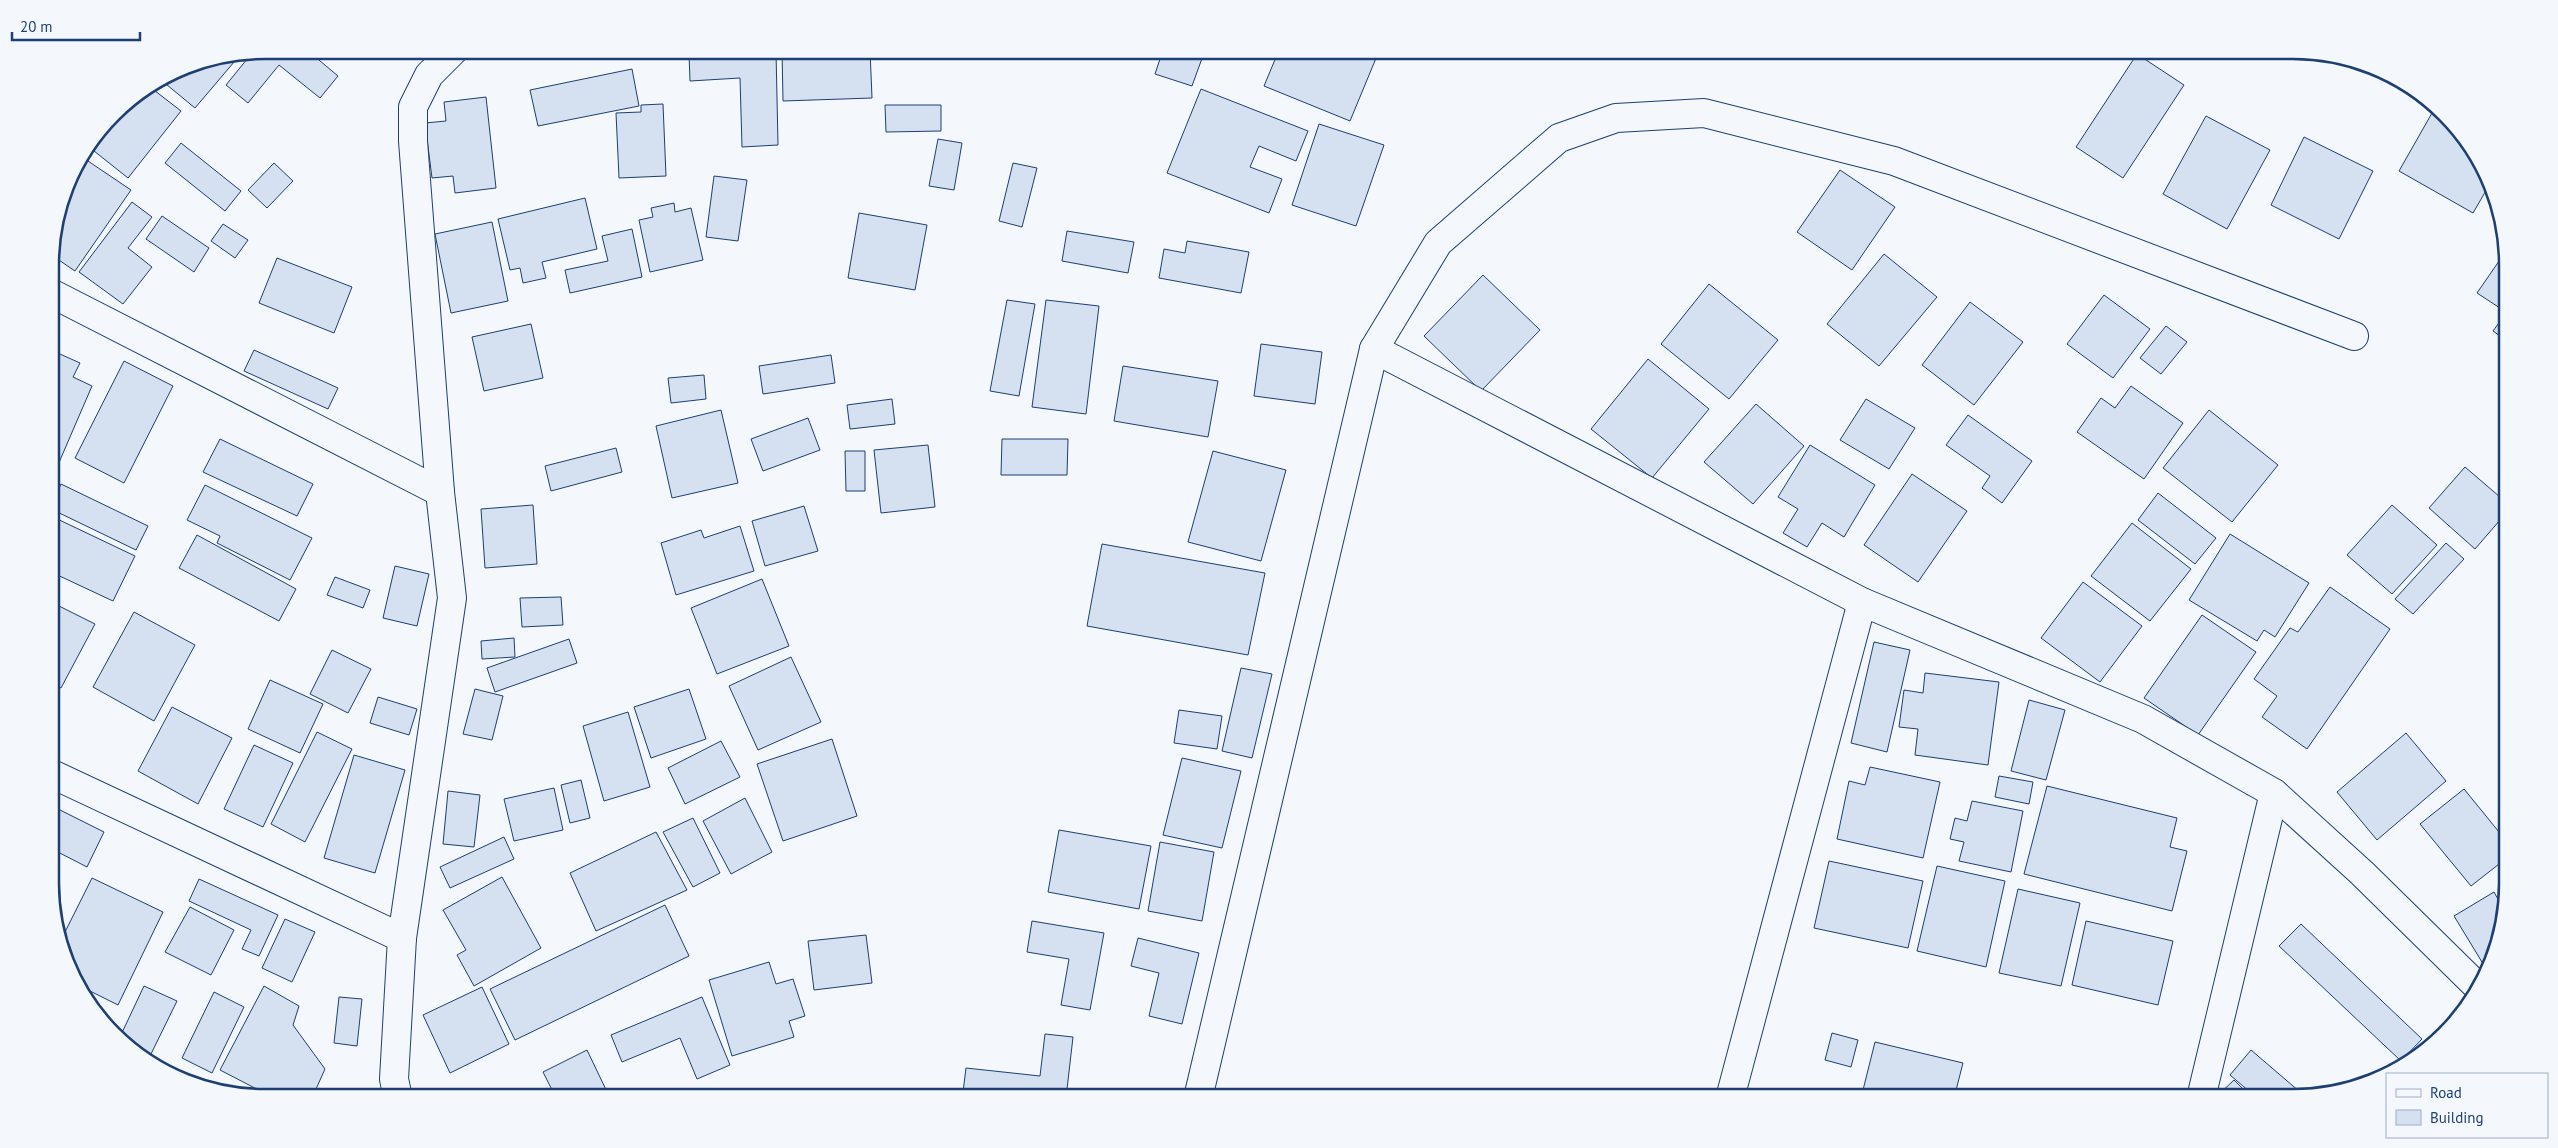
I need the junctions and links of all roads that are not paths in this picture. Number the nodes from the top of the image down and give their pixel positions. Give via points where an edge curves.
1 (445, 59) edge
2 (59, 297) edge
3 (2354, 336) dead end
4 (1374, 349) junction
5 (440, 492) junction
6 (1862, 602) junction
7 (59, 777) edge
8 (2274, 793) junction
9 (402, 938) junction
10 (2474, 983) edge
11 (396, 1089) edge
12 (1200, 1089) edge
13 (1732, 1089) edge
14 (2203, 1089) edge

1 - 5 street via 429,75 413,107
2 - 5 street
3 - 4 street via 1894,161 1704,113 1616,118 1559,138 1438,243
4 - 6 street
4 - 12 street
5 - 9 street via 452,598
6 - 8 street via 2143,719
6 - 13 street
7 - 9 street
8 - 10 street via 2362,873
8 - 14 street
9 - 11 street

